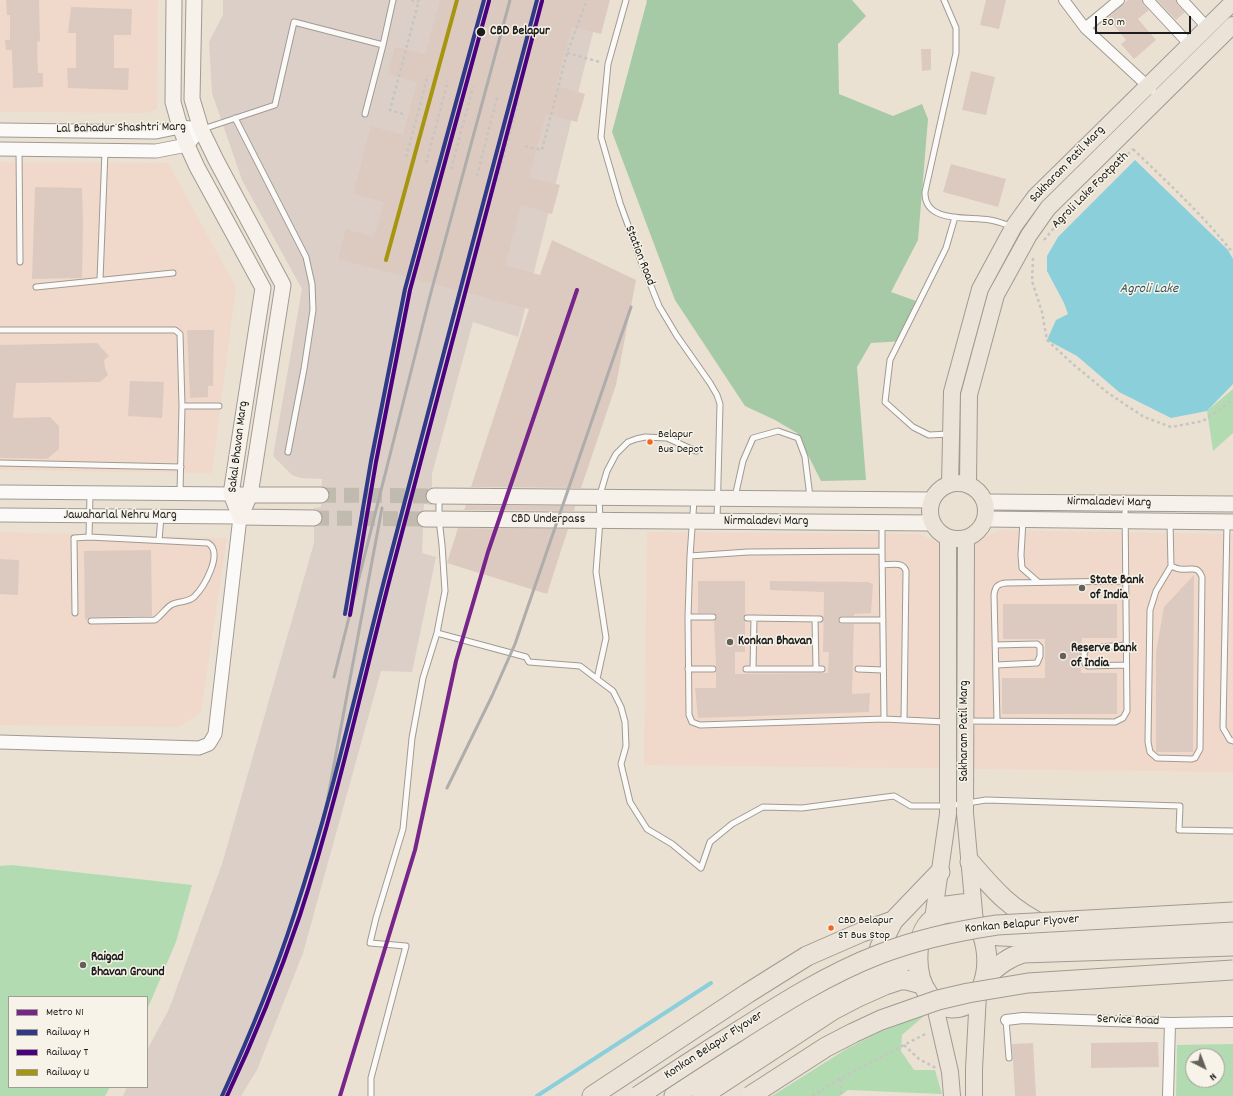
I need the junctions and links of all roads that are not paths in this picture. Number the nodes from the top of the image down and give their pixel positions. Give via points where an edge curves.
1 (174, 0) edge
2 (194, 0) edge
3 (393, 0) edge
4 (626, 0) edge
5 (944, 0) edge
6 (1064, 0) edge
7 (1119, 0) edge
8 (1148, 0) edge
9 (1182, 0) edge
10 (1233, 2) edge
11 (1233, 25) edge
12 (1206, 27) junction
13 (1085, 28) junction
14 (1189, 44) junction
15 (383, 45) junction
16 (1147, 85) junction
17 (1160, 98) junction
18 (365, 114) dead end
19 (234, 118) junction
20 (180, 127) junction
21 (201, 129) junction
22 (0, 130) edge
23 (186, 145) junction
24 (0, 149) edge
25 (19, 149) junction
26 (105, 150) junction
27 (955, 217) junction
28 (1014, 226) junction
29 (20, 262) dead end
30 (173, 272) dead end
31 (100, 280) junction
32 (36, 287) dead end
33 (0, 330) edge
34 (182, 406) junction
35 (220, 406) dead end
36 (951, 434) junction
37 (696, 451) dead end
38 (288, 452) dead end
39 (0, 463) edge
40 (181, 467) junction
41 (950, 484) junction
42 (968, 484) junction
43 (0, 492) edge
44 (90, 493) junction
45 (180, 494) junction
46 (231, 494) junction
47 (250, 495) junction
48 (321, 495) tunnel mouth
49 (436, 496) joint
50 (599, 498) junction
51 (694, 498) junction
52 (717, 498) junction
53 (734, 499) junction
54 (810, 500) junction
55 (932, 500) junction
56 (985, 502) junction
57 (1125, 503) junction
58 (1233, 504) edge
59 (0, 516) edge
60 (90, 516) junction
61 (161, 517) junction
62 (240, 517) junction
63 (314, 518) tunnel mouth
64 (432, 519) junction
65 (986, 519) junction
66 (1023, 519) junction
67 (600, 520) junction
68 (692, 521) junction
69 (1125, 521) junction
70 (717, 522) junction
71 (1170, 522) junction
72 (1230, 522) edge
73 (882, 523) junction
74 (933, 523) junction
75 (89, 537) junction
76 (948, 538) junction
77 (966, 539) junction
78 (159, 540) junction
79 (882, 551) junction
80 (690, 556) junction
81 (882, 565) junction
82 (1171, 566) junction
83 (1226, 569) junction
84 (1233, 570) edge
85 (1125, 581) junction
86 (1038, 582) junction
87 (75, 613) dead end
88 (688, 617) junction
89 (713, 617) dead end
90 (747, 618) dead end
91 (754, 618) junction
92 (842, 620) dead end
93 (883, 620) junction
94 (91, 622) dead end
95 (437, 634) junction
96 (995, 645) junction
97 (1126, 645) junction
98 (1126, 664) junction
99 (996, 665) junction
100 (688, 669) junction
101 (713, 669) dead end
102 (746, 669) dead end
103 (753, 669) junction
104 (858, 670) dead end
105 (883, 670) junction
106 (597, 679) junction
107 (884, 719) junction
108 (904, 720) junction
109 (957, 721) junction
110 (996, 721) junction
111 (1233, 741) edge
112 (0, 742) edge
113 (965, 804) junction
114 (948, 806) junction
115 (1233, 831) edge
116 (970, 862) junction
117 (940, 872) junction
118 (973, 901) junction
119 (1233, 912) edge
120 (934, 913) junction
121 (893, 921) junction
122 (978, 928) junction
123 (1233, 931) edge
124 (1076, 935) junction
125 (1233, 946) edge
126 (918, 956) junction
127 (1233, 970) edge
128 (873, 974) junction
129 (922, 984) junction
130 (981, 986) junction
131 (934, 1002) junction
132 (1006, 1020) joint
133 (1233, 1022) edge
134 (1170, 1023) junction
135 (1009, 1058) dead end
136 (944, 1067) junction
137 (974, 1069) junction
138 (371, 1096) edge
139 (592, 1096) edge
140 (638, 1096) edge
141 (674, 1096) edge
142 (702, 1096) edge
143 (750, 1096) edge
144 (952, 1096) edge
145 (974, 1096) edge
146 (1168, 1096) edge

1 - 20 main road, Sakal Bhavan Marg via 173,102
2 - 21 main road, Sakal Bhavan Marg via 192,99
3 - 15 lane
4 - 52 lane, Station Road via 608,64 601,137 620,203 659,306 710,383 720,404
5 - 27 lane via 956,28 956,54 925,198 935,213
6 - 13 street
7 - 13 street
8 - 14 street
9 - 12 street
10 - 12 main road, Sakharam Patil Marg
11 - 17 main road, Sakharam Patil Marg
12 - 14 main road, Sakharam Patil Marg
13 - 16 street
14 - 16 main road, Sakharam Patil Marg
15 - 18 lane
15 - 19 lane via 294,22 275,105
16 - 17 street
16 - 28 main road, Sakharam Patil Marg via 1035,197
17 - 42 main road, Sakharam Patil Marg via 1048,208 1029,234 996,295 969,395
19 - 21 lane
19 - 38 lane via 306,257 312,284 313,310
20 - 21 street, Lal Bahadur Shashtri Marg
20 - 22 street, Lal Bahadur Shashtri Marg via 156,132
20 - 23 main road, Sakal Bhavan Marg
21 - 23 street, Lal Bahadur Shashtri Marg
21 - 47 main road, Sakal Bhavan Marg via 283,285
23 - 26 street, Lal Bahadur Shashtri Marg via 156,151
23 - 46 main road, Sakal Bhavan Marg via 263,288
24 - 25 street, Lal Bahadur Shashtri Marg
25 - 26 street, Lal Bahadur Shashtri Marg
25 - 29 lane
26 - 31 lane
27 - 28 lane via 990,220
27 - 36 lane via 946,248 890,360 885,402 918,430 929,435
28 - 36 main road, Sakharam Patil Marg via 980,289 952,392
30 - 31 lane
31 - 32 lane
33 - 34 lane via 175,330 180,334
34 - 35 lane
34 - 40 lane
36 - 41 main road, Sakharam Patil Marg
37 - 50 lane via 667,438 645,437 628,442 616,454 607,471
39 - 40 lane
40 - 45 lane
41 - 42 main road
41 - 55 main road via 940,490
42 - 56 main road via 981,494
43 - 44 street, Jawaharlal Nehru Marg
44 - 45 street, Jawaharlal Nehru Marg
44 - 60 lane
45 - 46 street, Jawaharlal Nehru Marg
46 - 47 main road
46 - 62 main road, Sakal Bhavan Marg
47 - 48 main road
47 - 62 main road, Sakal Bhavan Marg
49 - 50 main road, CBD Underpass
49 - 64 lane
50 - 51 main road, Nirmaladevi Marg
50 - 67 lane
51 - 52 main road, Nirmaladevi Marg
51 - 68 lane
52 - 53 main road, Nirmaladevi Marg
52 - 70 lane, Station Road
53 - 54 main road, Nirmaladevi Marg
53 - 54 lane via 743,461 753,438 778,430 798,438 805,457
54 - 55 main road, Nirmaladevi Marg
55 - 74 main road via 930,516
56 - 57 main road, Nirmaladevi Marg
56 - 65 main road
57 - 58 main road, Nirmaladevi Marg
57 - 69 lane
59 - 60 street, Jawaharlal Nehru Marg
60 - 61 street, Jawaharlal Nehru Marg
60 - 75 lane
61 - 62 street, Jawaharlal Nehru Marg
61 - 78 lane
62 - 63 main road
62 - 112 street via 216,734 209,744 199,748
64 - 67 main road, CBD Underpass
64 - 95 lane via 442,545 444,590
65 - 66 main road, Nirmaladevi Marg
65 - 77 main road via 978,532
66 - 69 main road, Nirmaladevi Marg
66 - 86 lane via 1022,568
67 - 68 main road, Nirmaladevi Marg
67 - 106 lane via 596,572 606,638
68 - 70 main road, Nirmaladevi Marg
68 - 80 lane
69 - 71 main road, Nirmaladevi Marg
69 - 85 lane
70 - 73 main road, Nirmaladevi Marg
71 - 72 main road, Nirmaladevi Marg
71 - 82 lane
72 - 83 lane
73 - 74 main road, Nirmaladevi Marg
73 - 79 lane
74 - 76 main road via 942,535
75 - 78 lane
75 - 87 lane via 74,538
76 - 77 main road
76 - 109 main road, Sakharam Patil Marg
77 - 109 main road, Sakharam Patil Marg
78 - 94 lane via 211,545 214,552 211,571 193,597 171,605 155,620
79 - 80 lane via 748,552
79 - 81 lane
80 - 88 lane
81 - 93 lane
81 - 108 lane via 901,564 906,571
82 - 82 lane via 1156,591 1150,610 1148,747 1157,758 1192,759 1196,758 1200,749 1202,577 1200,571 1195,569 1181,570
83 - 84 lane
83 - 111 lane via 1223,728
85 - 86 lane
85 - 97 lane
86 - 96 lane via 998,584 995,588
88 - 89 lane
88 - 100 lane
90 - 91 lane
91 - 103 lane
91 - 103 lane via 818,619 819,669
92 - 93 lane
93 - 105 lane
95 - 106 lane via 526,657 529,662 580,666
95 - 138 lane via 423,678 415,723 403,829 370,943 406,946 371,1078
96 - 99 lane
96 - 99 lane via 1037,644 1040,647 1037,663
97 - 98 lane
97 - 98 lane via 1087,648 1084,653 1085,664 1088,666
98 - 110 lane via 1127,711 1123,718 1115,722
99 - 110 lane
100 - 101 lane
100 - 107 lane via 689,715 692,722 700,725
102 - 103 lane
104 - 105 lane
105 - 107 lane
106 - 114 lane via 613,691 621,706 626,728 626,746 621,764 630,802 647,829 672,844 701,868 710,842 732,824 763,807 802,808 894,796 911,806
107 - 108 lane
108 - 109 lane
109 - 110 lane
109 - 113 main road, Sakharam Patil Marg
109 - 114 main road, Sakharam Patil Marg
113 - 114 lane
113 - 115 lane via 986,800 1180,806 1179,830
113 - 116 main road, Sakharam Patil Marg
114 - 117 main road, Sakharam Patil Marg
116 - 118 main road, Sakharam Patil Marg
116 - 124 highway via 992,888 1016,909 1045,925
117 - 120 main road, Sakharam Patil Marg
117 - 121 highway
118 - 120 main road
118 - 122 main road, Sakharam Patil Marg
119 - 140 highway, Konkan Belapur Flyover, bridge via 997,925 945,934 909,944 852,966 798,994
120 - 122 highway via 962,914
120 - 126 highway via 920,942
121 - 128 highway via 880,948
121 - 139 highway via 807,956
122 - 124 highway via 1008,937
122 - 130 highway via 986,954
123 - 124 highway
125 - 130 highway via 1023,953 1005,960
126 - 128 highway
126 - 129 highway
127 - 143 highway, bridge via 1028,983 946,998 909,1009 853,1033 826,1047
128 - 141 highway via 826,997
129 - 131 highway
129 - 142 highway via 900,980 858,997 827,1014
130 - 131 highway via 973,999 961,1006 947,1007
130 - 137 main road
131 - 136 main road
132 - 134 street, Service Road via 1023,1018
132 - 135 lane
133 - 134 street, Service Road
134 - 146 street
136 - 137 main road
136 - 144 main road
137 - 145 main road

